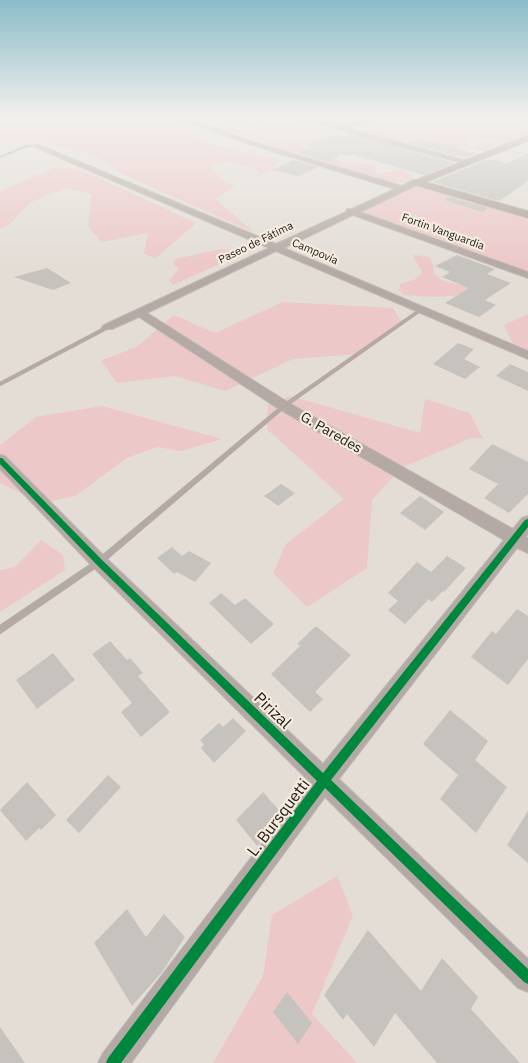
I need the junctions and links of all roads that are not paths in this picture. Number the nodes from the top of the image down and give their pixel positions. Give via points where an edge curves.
1 (87, 168) edge
2 (333, 168) edge
3 (450, 168) edge
4 (411, 180) junction
5 (401, 188) junction
6 (350, 211) junction
7 (528, 215) edge
8 (275, 248) junction
9 (528, 275) edge
10 (422, 310) junction
11 (139, 312) junction
12 (108, 327) joint
13 (528, 355) edge
14 (0, 384) edge
15 (284, 406) junction
16 (0, 460) edge
17 (528, 522) edge
18 (522, 542) edge
19 (99, 562) junction
20 (0, 630) edge
21 (324, 780) junction
22 (528, 978) edge
23 (113, 1063) edge

1 - 8 street, Campovía
2 - 5 street
3 - 4 street, Paseo de Fátima
4 - 5 street, Paseo de Fátima
4 - 7 street
5 - 6 street, Paseo de Fátima
6 - 8 street, Paseo de Fátima
6 - 9 street, Fortin Vanguardia
8 - 10 street, Campovía
8 - 11 street, Paseo de Fátima
10 - 13 street, Campovía
10 - 15 lane
11 - 12 street, Paseo de Fátima
11 - 15 street, G. Paredes
12 - 14 lane, Paseo de Fátima
15 - 18 street, G. Paredes
15 - 19 lane
16 - 19 street, Pirizal
17 - 18 street, L. Bursquetti
18 - 21 street, L. Bursquetti
19 - 20 lane
19 - 21 street, Pirizal
21 - 22 street, Pirizal
21 - 23 street, L. Bursquetti

